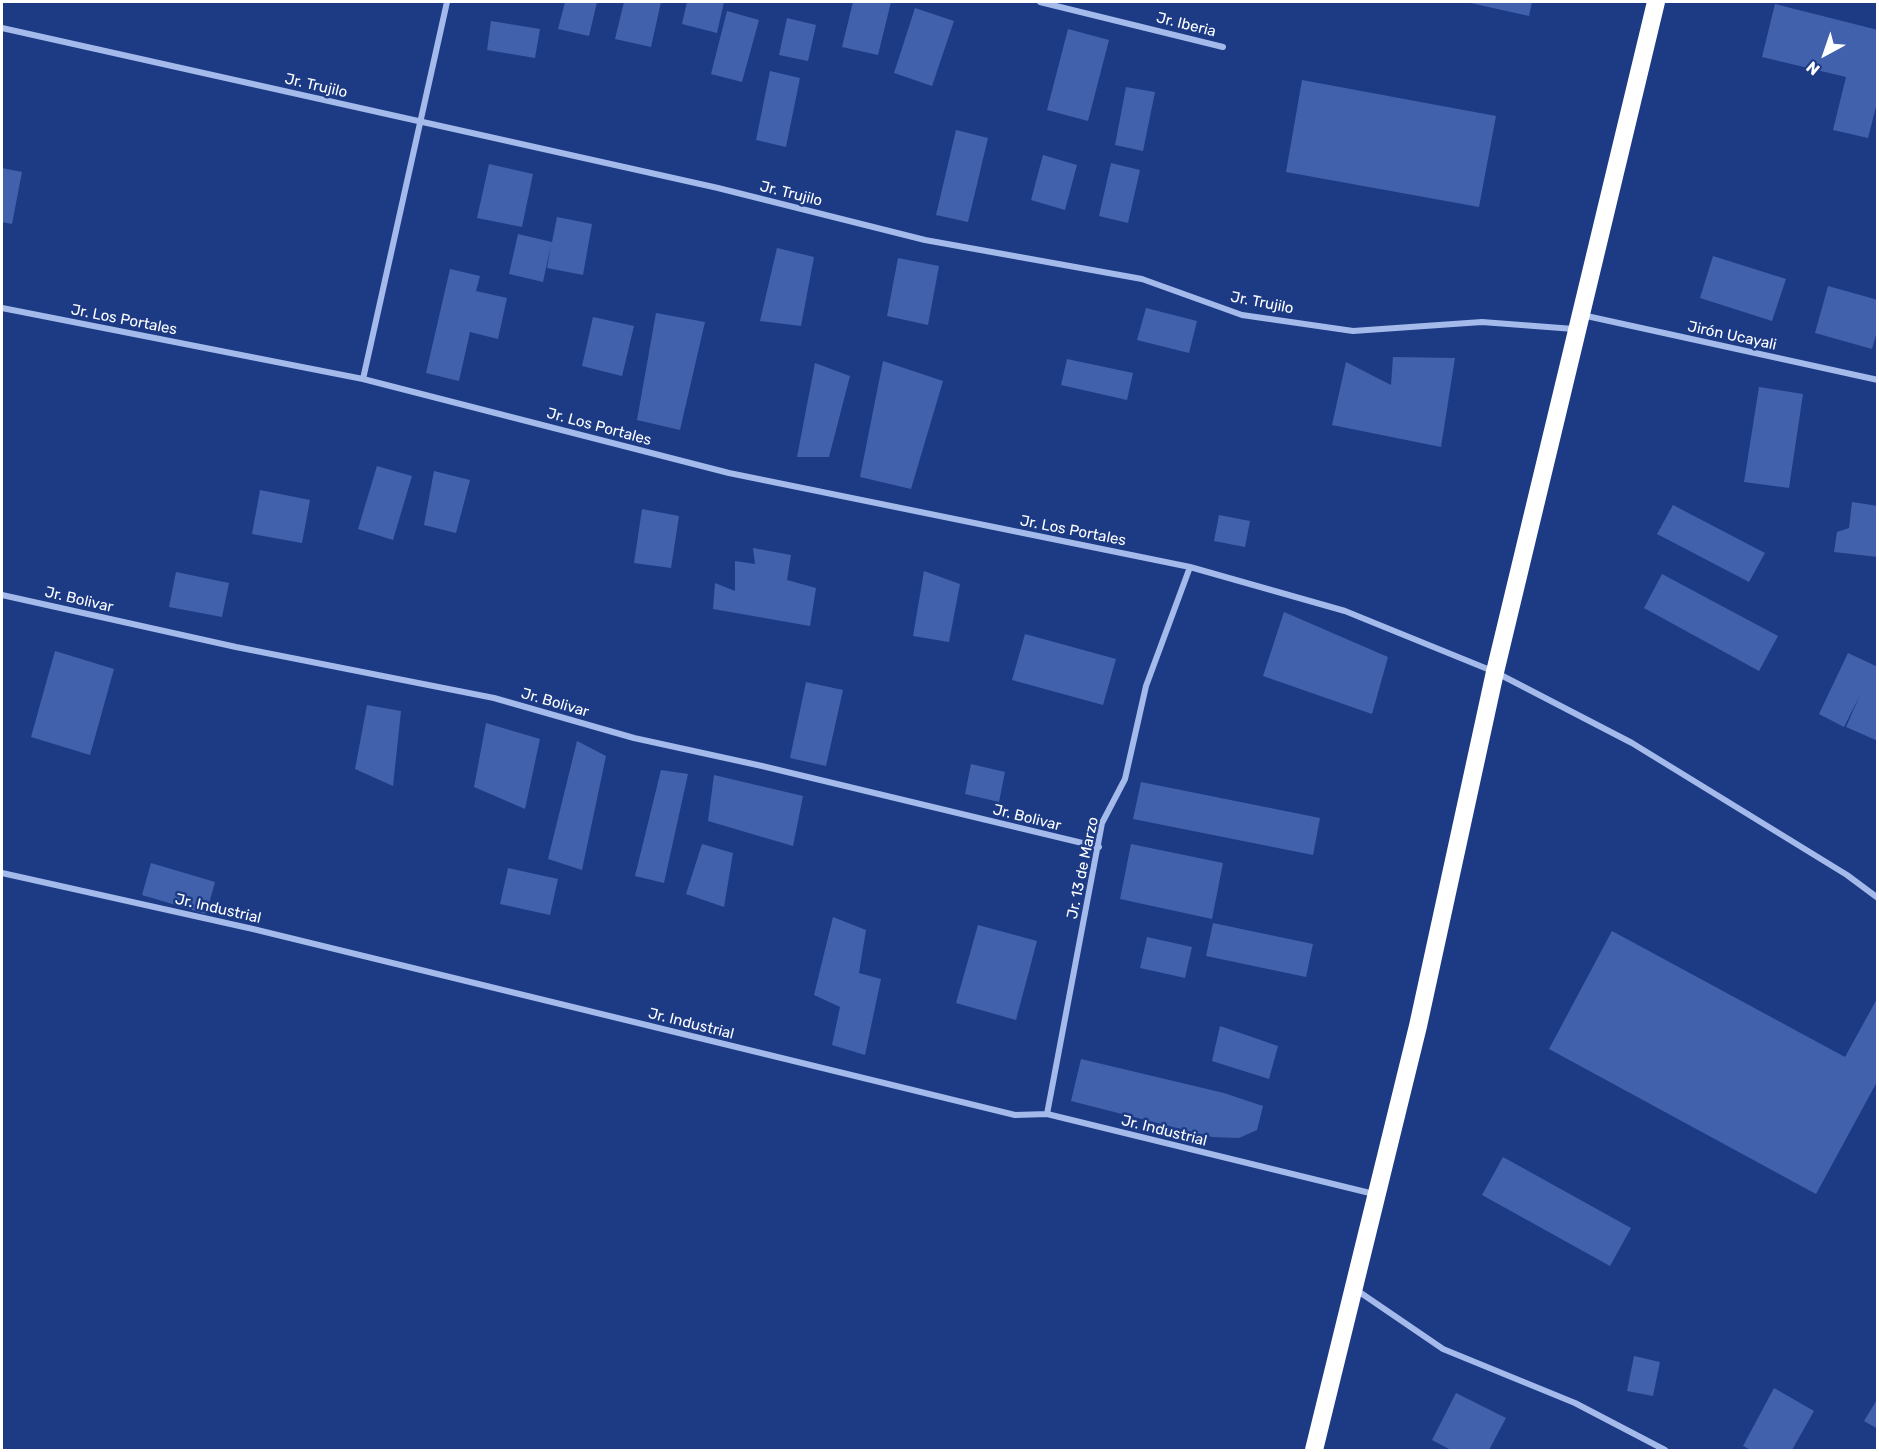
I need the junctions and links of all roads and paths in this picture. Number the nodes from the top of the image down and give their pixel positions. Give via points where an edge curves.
1 (447, 2) edge
2 (1040, 2) edge
3 (1656, 2) edge
4 (2, 28) edge
5 (1223, 47) dead end
6 (419, 121) junction
7 (2, 308) edge
8 (1580, 322) junction
9 (363, 379) junction
10 (1878, 380) edge
11 (1190, 567) junction
12 (2, 595) edge
13 (1495, 672) junction
14 (1099, 847) junction
15 (2, 873) edge
16 (1878, 898) edge
17 (1047, 1114) junction
18 (1375, 1194) junction
19 (1354, 1288) junction
20 (1314, 1450) edge
21 (1665, 1450) edge

1 - 6 street
2 - 5 street, Jr. Iberia
3 - 8 highway
4 - 6 street, Jr. Trujilo
6 - 8 street, Jr. Trujilo via 718,188 925,240 1142,279 1242,315 1353,331 1482,322
6 - 9 street
7 - 9 street, Jr. Los Portales
8 - 10 street, Jirón Ucayali
8 - 13 highway
9 - 11 street, Jr. Los Portales via 729,473
11 - 13 street, Jr. Los Portales via 1345,611
11 - 14 street, Jr. 13 de Marzo via 1146,686 1125,779 1102,823
12 - 14 street, Jr. Bolivar via 494,698 634,738
13 - 16 street, Jr. Los Portales via 1632,743
13 - 18 highway via 1418,1026
14 - 17 street, Jr. 13 de Marzo
15 - 17 street, Jr. Industrial via 253,929 1015,1115
17 - 18 street, Jr. Industrial
18 - 19 highway
19 - 20 highway
19 - 21 street via 1443,1349 1575,1403

